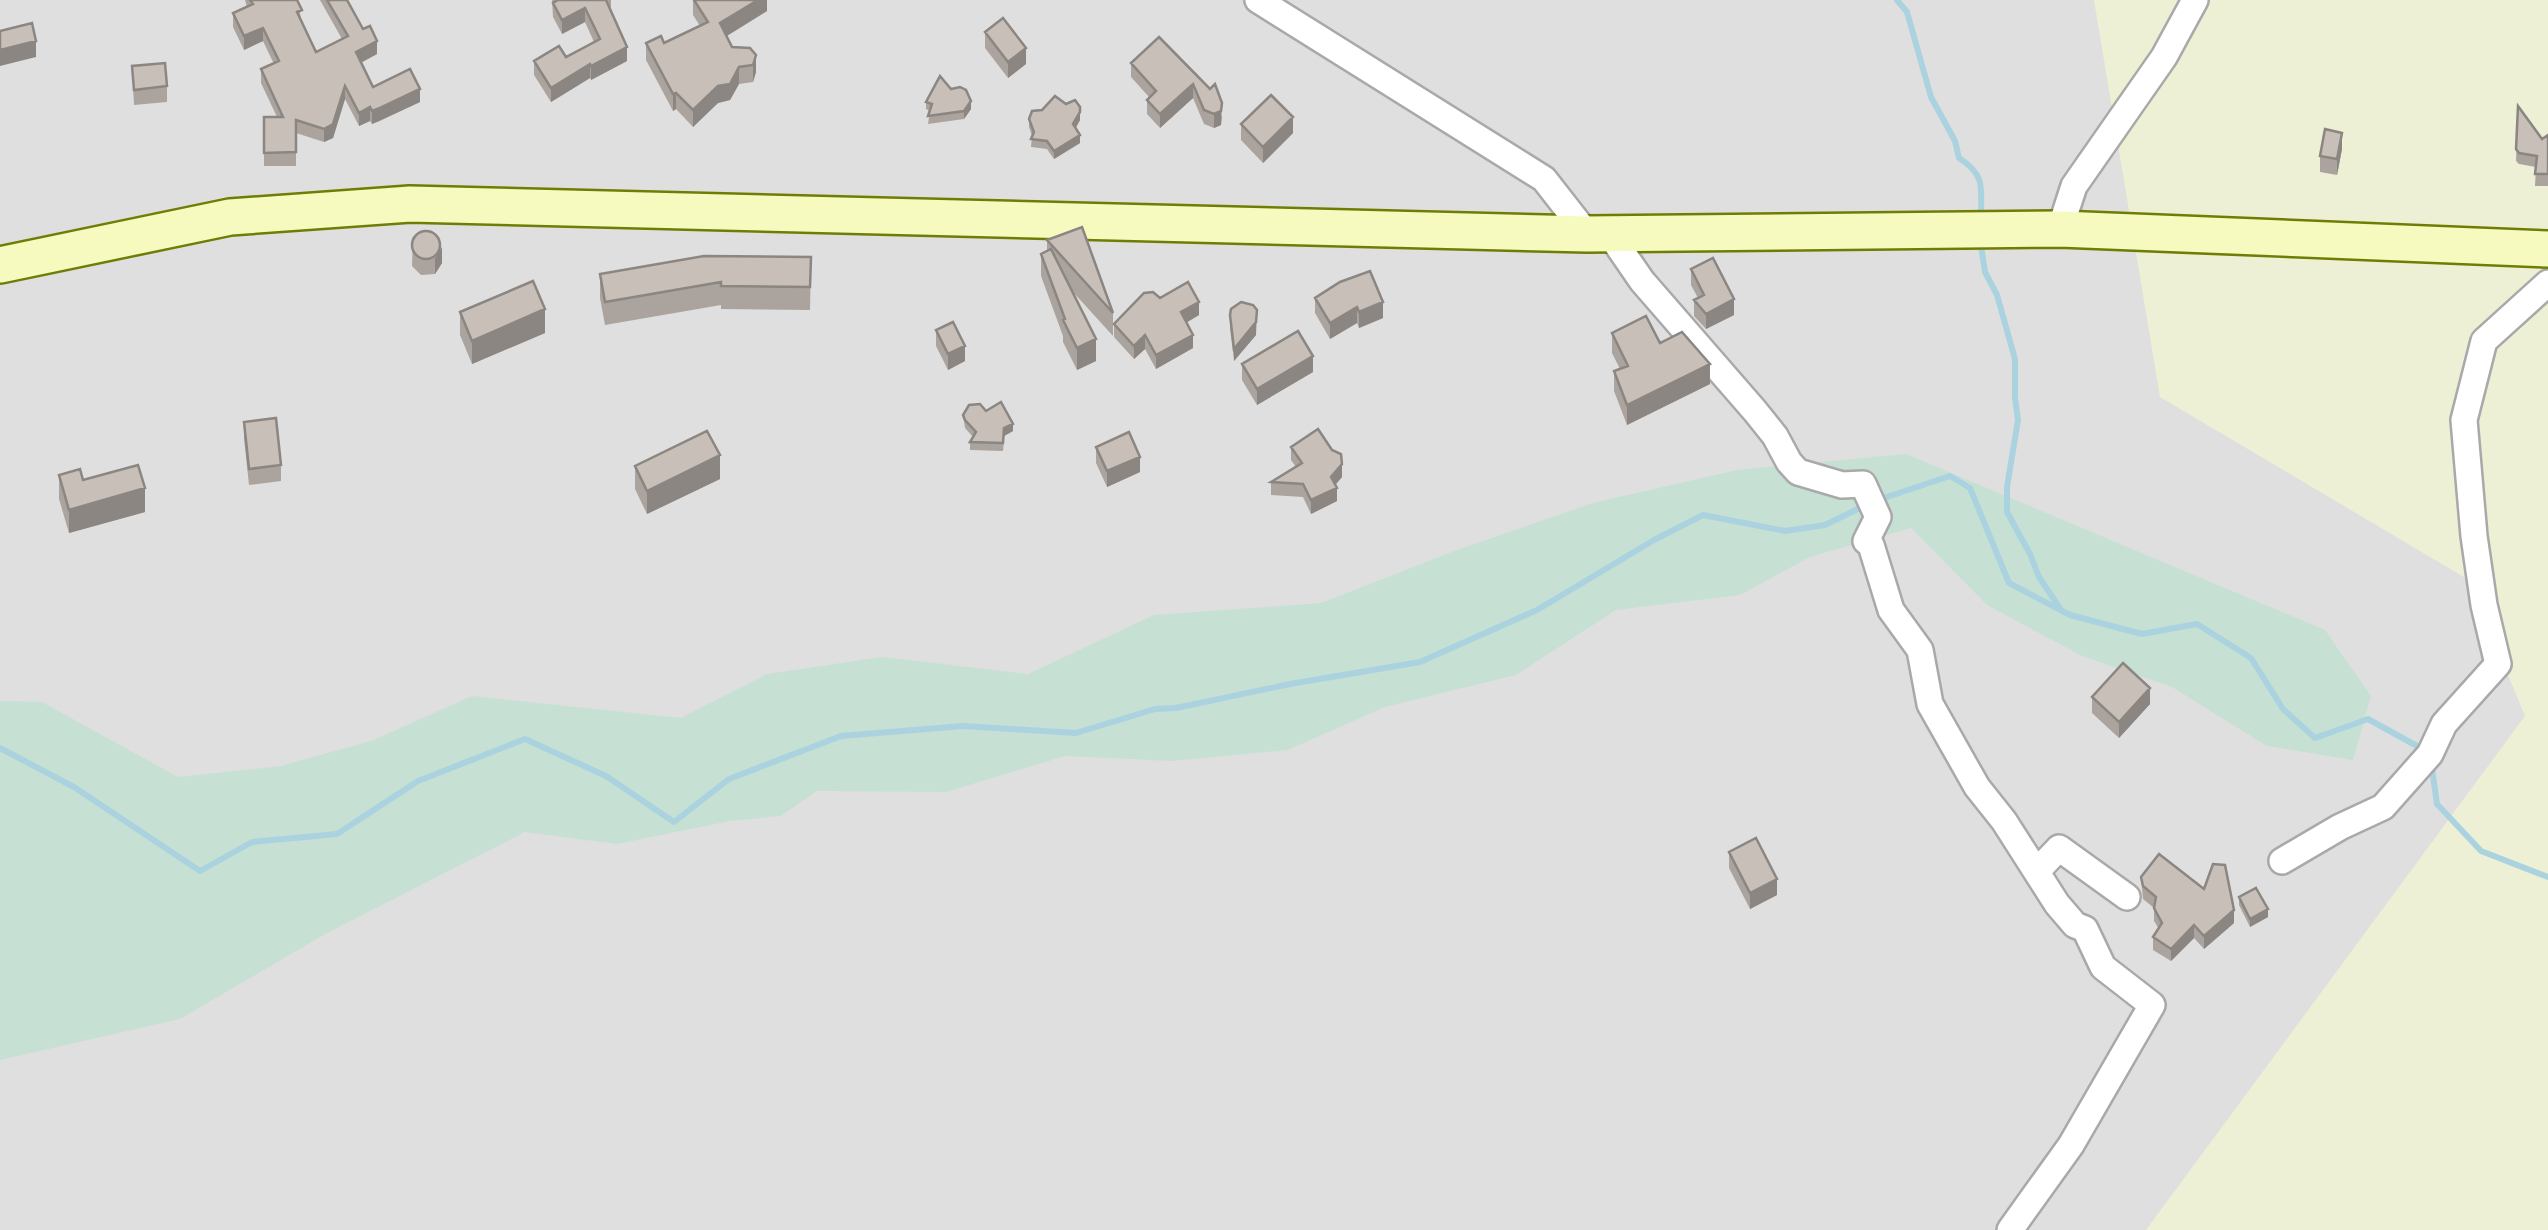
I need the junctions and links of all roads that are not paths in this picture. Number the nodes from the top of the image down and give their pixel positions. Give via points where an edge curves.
1 (1258, 0) edge
2 (2195, 0) edge
3 (2060, 229) junction
4 (1598, 234) junction
5 (2548, 249) edge
6 (0, 264) edge
7 (2548, 283) edge
8 (2282, 861) dead end
9 (2037, 872) junction
10 (2126, 898) dead end
11 (2010, 1230) edge

1 - 4 street via 1544,179
2 - 3 street via 2164,57 2074,186
3 - 4 main road
3 - 5 main road
4 - 6 main road via 410,204 230,217
4 - 9 street via 1755,411 1798,472 1863,484 1878,517 1866,541 1891,610 1920,650 1930,704
7 - 8 street via 2484,341 2464,420 2474,536 2498,664 2383,808
9 - 10 street via 2059,848
9 - 11 street via 2074,925 2085,929 2102,967 2152,1005 2071,1145

